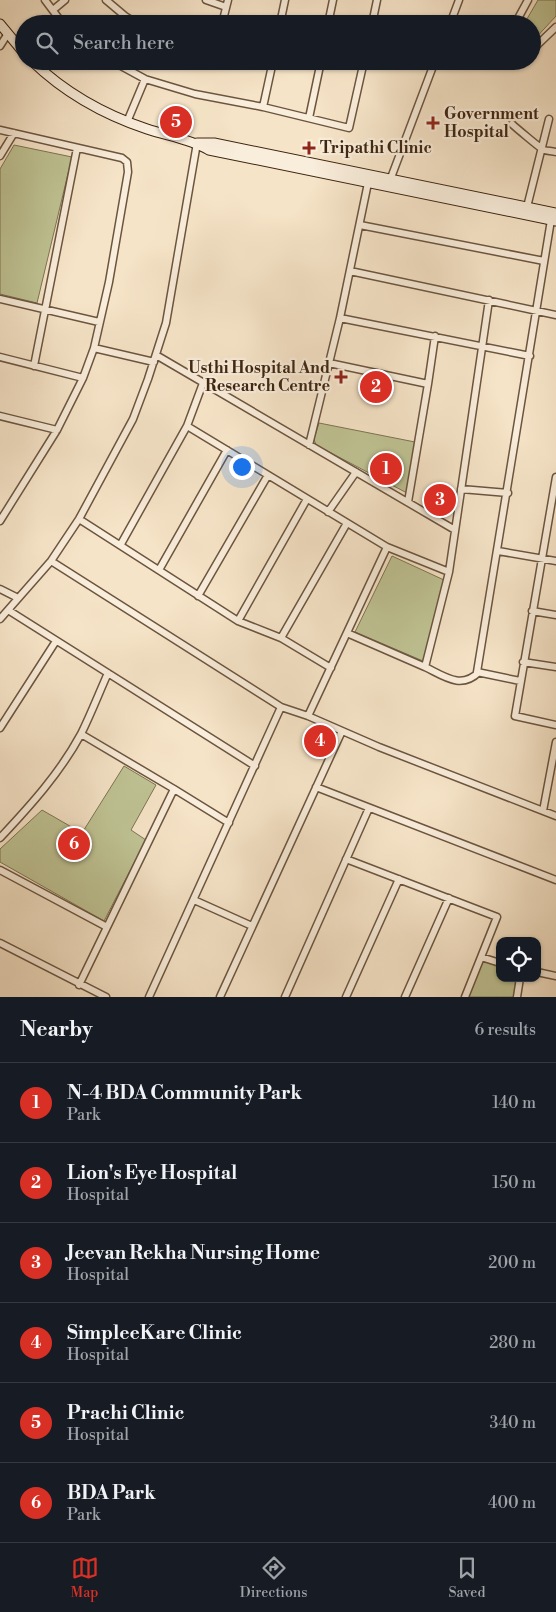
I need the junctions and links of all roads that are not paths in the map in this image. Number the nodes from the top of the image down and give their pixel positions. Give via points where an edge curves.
1 (45, 0) edge
2 (65, 0) edge
3 (106, 0) edge
4 (206, 0) edge
5 (285, 0) edge
6 (333, 0) edge
7 (377, 0) edge
8 (459, 0) edge
9 (528, 0) edge
10 (227, 4) edge
11 (53, 10) junction
12 (57, 15) edge
13 (124, 15) edge
14 (282, 15) edge
15 (330, 15) edge
16 (374, 15) edge
17 (453, 15) edge
18 (520, 15) edge
19 (0, 24) edge
20 (556, 27) edge
21 (7, 35) junction
22 (541, 41) edge
23 (15, 43) edge
24 (0, 46) edge
25 (43, 70) edge
26 (128, 70) edge
27 (270, 70) edge
28 (319, 70) edge
29 (362, 70) edge
30 (433, 70) edge
31 (145, 79) junction
32 (264, 107) junction
33 (309, 118) junction
34 (550, 119) dead end
35 (127, 122) junction
36 (512, 124) dead end
37 (0, 130) edge
38 (14, 133) junction
39 (197, 143) junction
40 (77, 148) junction
41 (542, 150) junction
42 (556, 152) edge
43 (0, 156) edge
44 (368, 183) junction
45 (389, 183) junction
46 (527, 207) junction
47 (554, 218) edge
48 (360, 225) junction
49 (544, 261) junction
50 (350, 271) junction
51 (0, 299) edge
52 (489, 300) junction
53 (46, 310) junction
54 (537, 310) junction
55 (556, 315) edge
56 (340, 318) junction
57 (99, 322) junction
58 (435, 336) junction
59 (482, 345) junction
60 (94, 348) junction
61 (530, 356) junction
62 (0, 357) edge
63 (155, 359) junction
64 (329, 363) junction
65 (34, 366) junction
66 (83, 378) junction
67 (203, 383) junction
68 (428, 384) junction
69 (1, 418) edge
70 (187, 426) junction
71 (57, 430) junction
72 (309, 444) junction
73 (227, 450) junction
74 (356, 472) junction
75 (268, 475) junction
76 (556, 477) edge
77 (461, 489) junction
78 (508, 493) junction
79 (307, 499) junction
80 (408, 502) junction
81 (328, 512) junction
82 (79, 519) junction
83 (0, 521) edge
84 (347, 523) junction
85 (455, 530) junction
86 (121, 544) junction
87 (387, 548) junction
88 (498, 551) junction
89 (542, 558) junction
90 (50, 561) junction
91 (556, 561) edge
92 (159, 570) junction
93 (449, 572) junction
94 (0, 589) edge
95 (198, 596) junction
96 (18, 598) junction
97 (8, 610) junction
98 (532, 611) junction
99 (556, 615) edge
100 (0, 619) edge
101 (238, 621) junction
102 (348, 633) junction
103 (281, 638) junction
104 (56, 641) junction
105 (523, 662) junction
106 (425, 667) junction
107 (556, 667) edge
108 (331, 668) junction
109 (479, 672) junction
110 (108, 674) junction
111 (520, 681) junction
112 (282, 707) junction
113 (308, 716) junction
114 (556, 725) edge
115 (0, 728) edge
116 (342, 731) junction
117 (81, 734) junction
118 (556, 742) edge
119 (255, 766) junction
120 (316, 787) junction
121 (174, 789) junction
122 (369, 808) junction
123 (543, 811) junction
124 (556, 816) edge
125 (229, 823) junction
126 (0, 838) edge
127 (346, 859) junction
128 (0, 870) edge
129 (398, 879) junction
130 (556, 880) edge
131 (449, 898) junction
132 (194, 900) junction
133 (252, 926) junction
134 (106, 927) junction
135 (0, 943) edge
136 (481, 957) junction
137 (496, 961) edge
138 (541, 973) edge
139 (556, 976) edge
140 (519, 982) edge
141 (78, 984) junction
142 (106, 997) edge
143 (149, 997) edge
144 (220, 997) edge
145 (286, 997) edge
146 (346, 997) edge
147 (405, 997) edge
148 (465, 997) edge
149 (517, 997) edge

1 - 11 street
2 - 11 street
3 - 13 street
4 - 10 street
5 - 14 street
6 - 15 street
7 - 16 street
8 - 17 street
9 - 18 street
11 - 12 street
19 - 21 street
20 - 22 street
21 - 23 street
21 - 24 street
25 - 35 street via 71,93
26 - 31 street
27 - 32 street
28 - 33 street
29 - 33 street via 349,128
30 - 45 street
31 - 32 street via 195,94
31 - 35 street
32 - 33 street
34 - 41 street
35 - 39 street
36 - 41 street
37 - 38 street
38 - 40 street
38 - 43 street
39 - 44 street via 209,150
39 - 45 street via 214,143
39 - 63 street via 166,323
40 - 53 street
40 - 57 street via 128,162 118,233
41 - 42 street
41 - 46 street
44 - 45 street
44 - 48 street
45 - 46 street
45 - 47 street
46 - 47 street
47 - 49 street
48 - 49 street
48 - 50 street
49 - 54 street
50 - 52 street
50 - 56 street
51 - 53 street
52 - 54 street
52 - 59 street
53 - 57 street
53 - 65 street
54 - 55 street
54 - 61 street
56 - 58 street
56 - 64 street
57 - 60 street
58 - 59 street
58 - 68 street
59 - 61 street
59 - 77 street
60 - 63 street
60 - 66 street
61 - 78 street
62 - 65 street
63 - 67 street
63 - 82 street via 133,419
64 - 68 street
64 - 72 street
65 - 66 street
66 - 71 street
67 - 70 street
67 - 72 street
68 - 80 street
69 - 71 street
70 - 73 street
70 - 86 street
71 - 83 street
72 - 74 street
73 - 75 street
73 - 92 street
74 - 80 street
74 - 81 street
75 - 79 street
75 - 95 street
76 - 89 street
77 - 78 street
77 - 85 street
78 - 88 street
79 - 81 street
79 - 101 street
80 - 85 street
81 - 84 street
82 - 86 street
82 - 90 street
84 - 87 street
84 - 103 street
85 - 93 street
86 - 92 street
87 - 93 street
87 - 102 street
88 - 89 street
88 - 109 street
89 - 91 street
89 - 98 street
90 - 96 street
90 - 112 street
92 - 95 street
93 - 106 street
94 - 96 street
95 - 101 street
96 - 97 street
97 - 100 street
97 - 104 street
98 - 99 street
98 - 105 street
101 - 103 street
102 - 106 street
102 - 108 street
103 - 108 street
104 - 110 street
104 - 115 street
105 - 107 street
105 - 111 street
106 - 109 street via 457,682 472,679
108 - 113 street
109 - 111 street
110 - 117 street
110 - 119 street
111 - 114 street via 515,716
112 - 113 street
112 - 119 street
113 - 116 street
116 - 120 street
116 - 123 street
117 - 121 street
117 - 126 street via 45,787
118 - 123 street
119 - 125 street
120 - 122 street
120 - 133 street
121 - 125 street
121 - 134 street
122 - 127 street
122 - 130 street
123 - 124 street
125 - 132 street
127 - 129 street
127 - 145 street
128 - 134 street
129 - 131 street
129 - 146 street
131 - 136 street via 497,916
131 - 147 street
132 - 133 street
132 - 143 street
133 - 144 street
134 - 141 street
135 - 141 street
136 - 137 street
136 - 148 street
138 - 139 street
140 - 149 street
141 - 142 street

